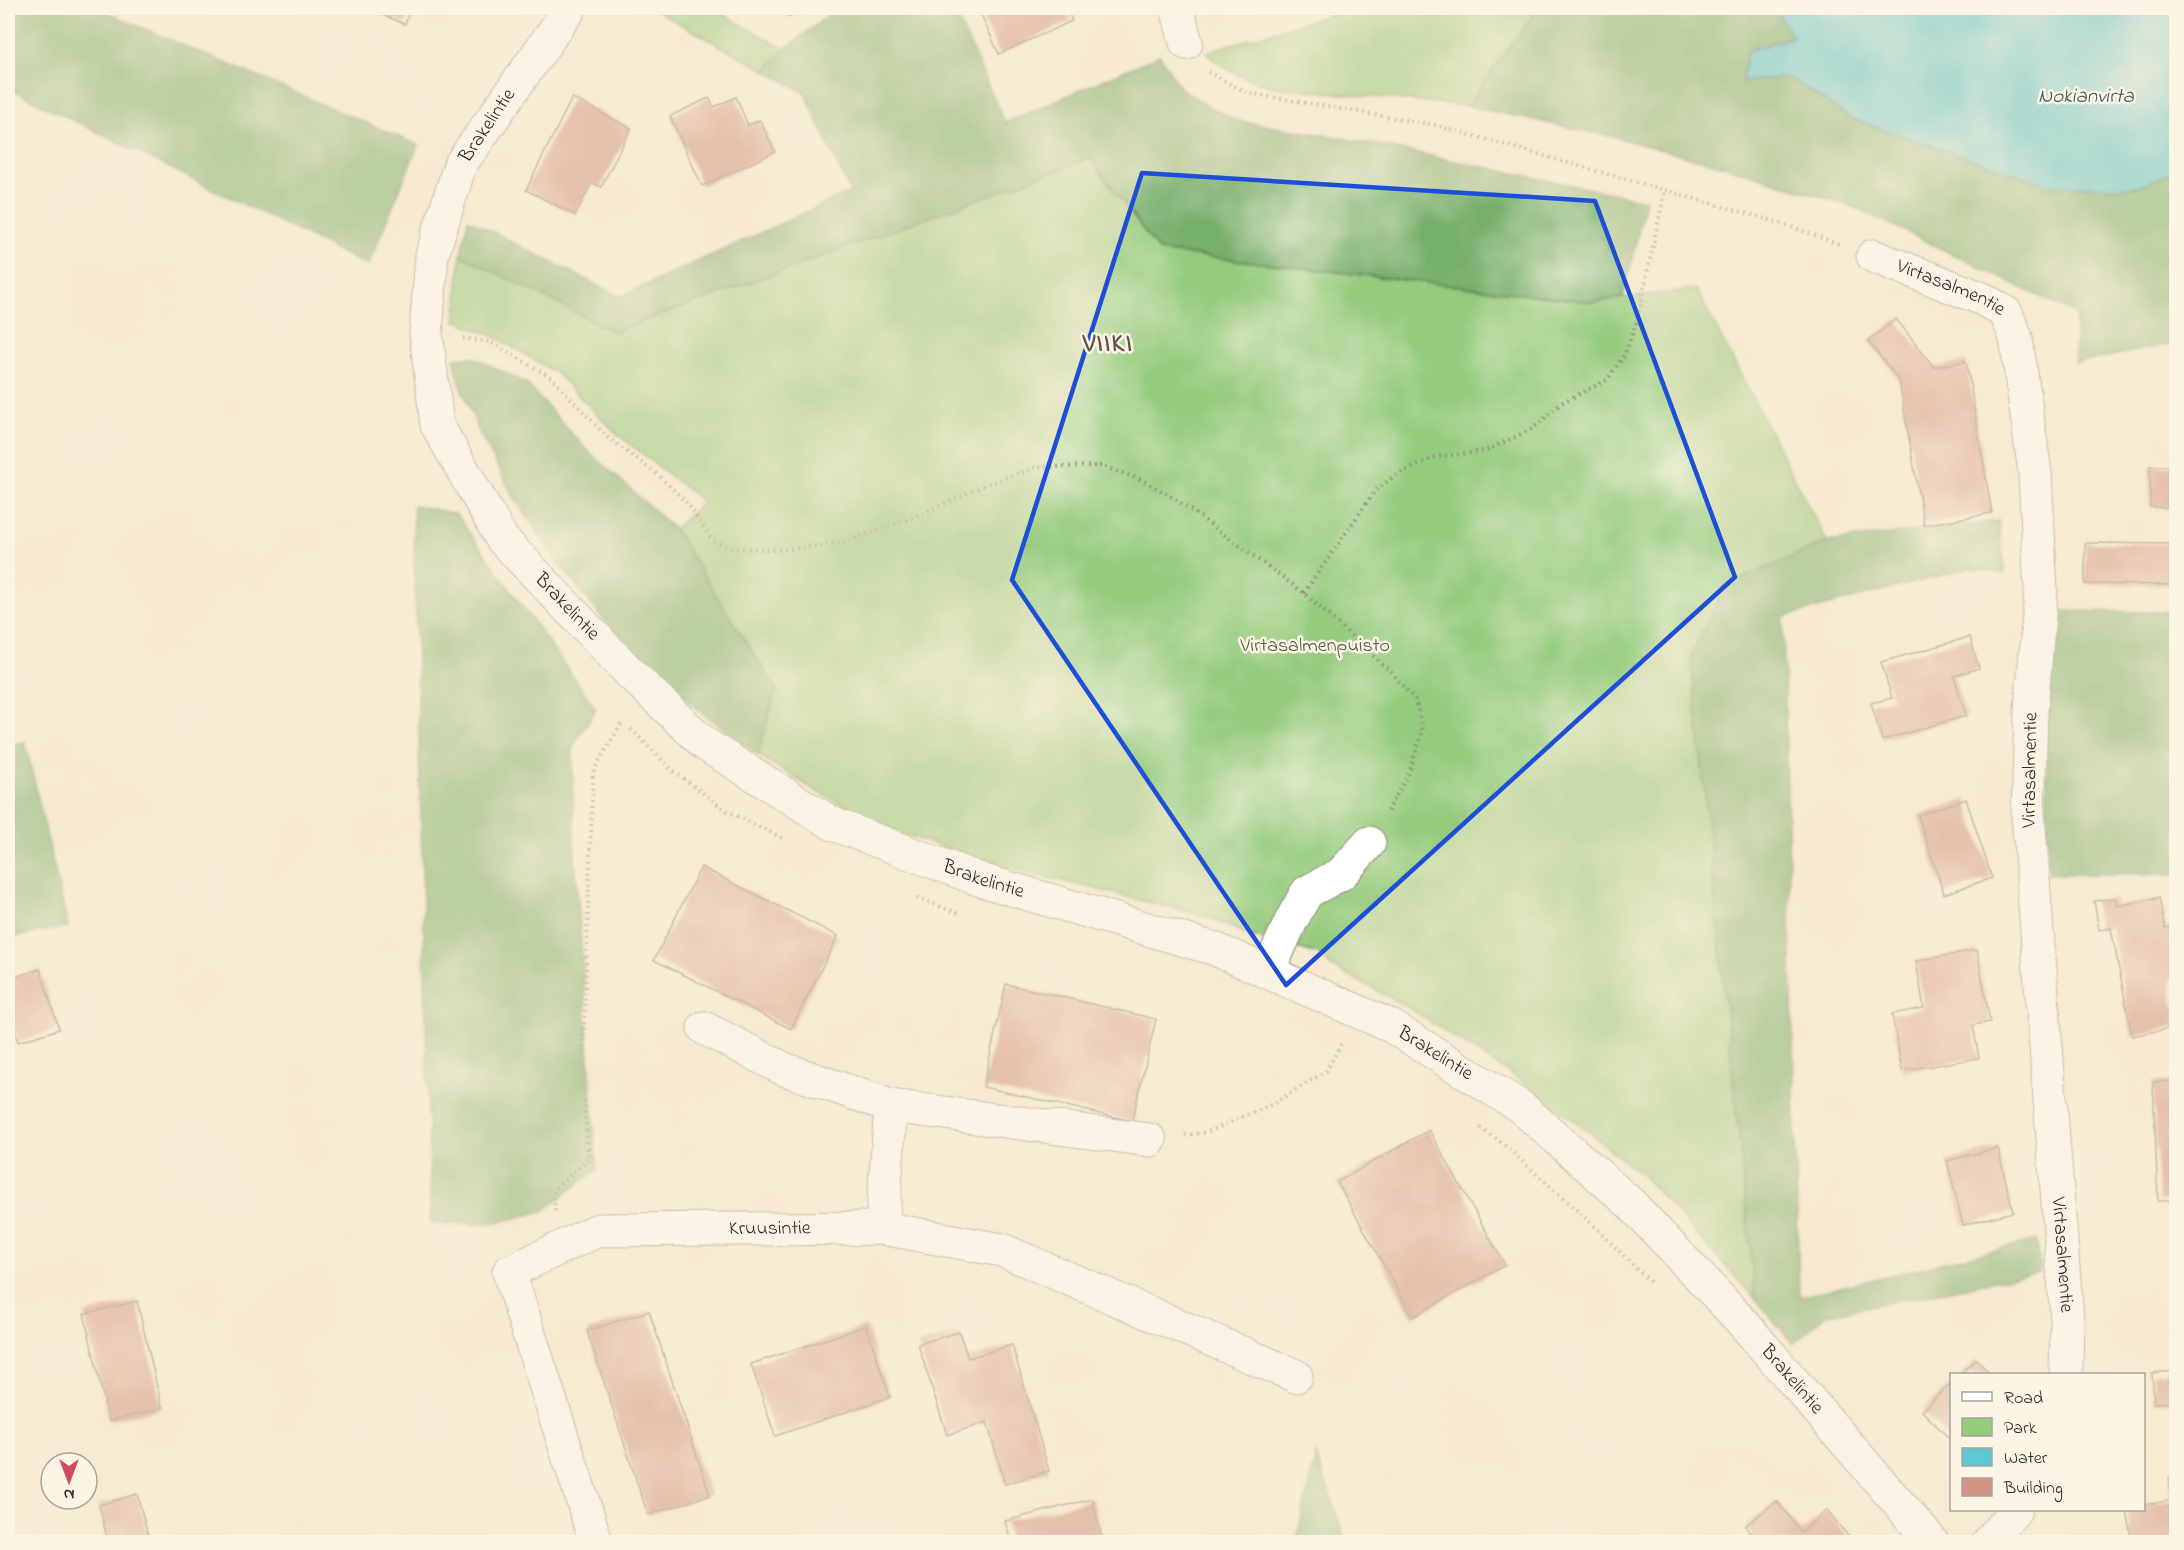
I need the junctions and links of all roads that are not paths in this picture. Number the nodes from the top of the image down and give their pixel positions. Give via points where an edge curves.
1 (570, 8) edge
2 (1177, 8) edge
3 (1186, 43) road end
4 (1873, 256) road end
5 (1369, 843) road end
6 (1268, 972) junction
7 (704, 1028) dead end
8 (891, 1106) junction
9 (1150, 1140) road end
10 (882, 1228) junction
11 (2066, 1373) edge
12 (1296, 1376) dead end
13 (2013, 1511) edge
14 (596, 1542) edge
15 (1932, 1542) edge
16 (1989, 1542) edge

1 - 6 street, Brakelintie via 460,165 432,255 426,333 437,425 502,539 706,745 833,824 981,880 1215,949
2 - 3 street
4 - 11 street, Virtasalmentie via 1983,299 2006,313 2016,338 2035,473 2041,591 2031,711 2028,815 2067,1319
5 - 6 street via 1341,874 1307,892
6 - 15 street, Brakelintie via 1391,1026 1521,1107 1631,1204 1743,1323
7 - 8 street via 784,1069
8 - 9 street
8 - 10 street
10 - 12 street, Kruusintie via 1002,1250
10 - 14 street, Kruusintie via 598,1230 509,1272
13 - 16 street

